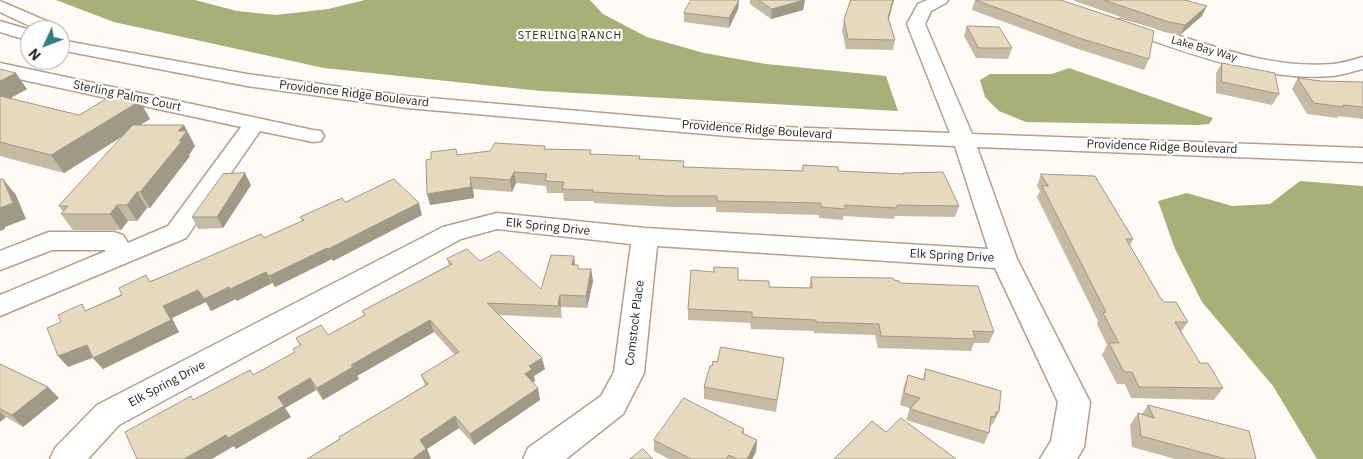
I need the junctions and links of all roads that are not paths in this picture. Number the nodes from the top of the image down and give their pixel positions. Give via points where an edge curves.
1 (940, 0) edge
2 (0, 6) edge
3 (1106, 19) edge
4 (30, 20) edge
5 (0, 26) edge
6 (20, 33) edge
7 (70, 36) edge
8 (70, 47) edge
9 (156, 63) junction
10 (1363, 63) edge
11 (0, 69) edge
12 (254, 124) junction
13 (313, 136) dead end
14 (964, 140) junction
15 (1363, 154) edge
16 (645, 238) junction
17 (121, 255) junction
18 (1004, 259) junction
19 (0, 261) edge
20 (0, 306) edge
21 (67, 459) edge
22 (540, 459) edge
23 (1057, 459) edge

1 - 14 street, Elk Spring Drive via 924,8 916,24
2 - 4 street
3 - 10 street, Lake Bay Way via 1209,53 1284,69 1334,70
5 - 6 street
7 - 9 street, Providence Ridge Boulevard
8 - 9 street, Providence Ridge Boulevard
9 - 14 street, Providence Ridge Boulevard via 247,80 407,102 751,132
11 - 12 street, Sterling Palms Court
12 - 13 street, Sterling Palms Court
12 - 17 street via 177,232
14 - 15 street, Providence Ridge Boulevard
14 - 18 street, Elk Spring Drive
16 - 18 street, Elk Spring Drive
16 - 21 street, Elk Spring Drive via 497,221 452,233 108,415
16 - 22 street, Comstock Place via 629,373 612,405
17 - 19 street via 114,241 49,241
17 - 20 street
18 - 23 street, Elk Spring Drive via 1074,402 1067,447

